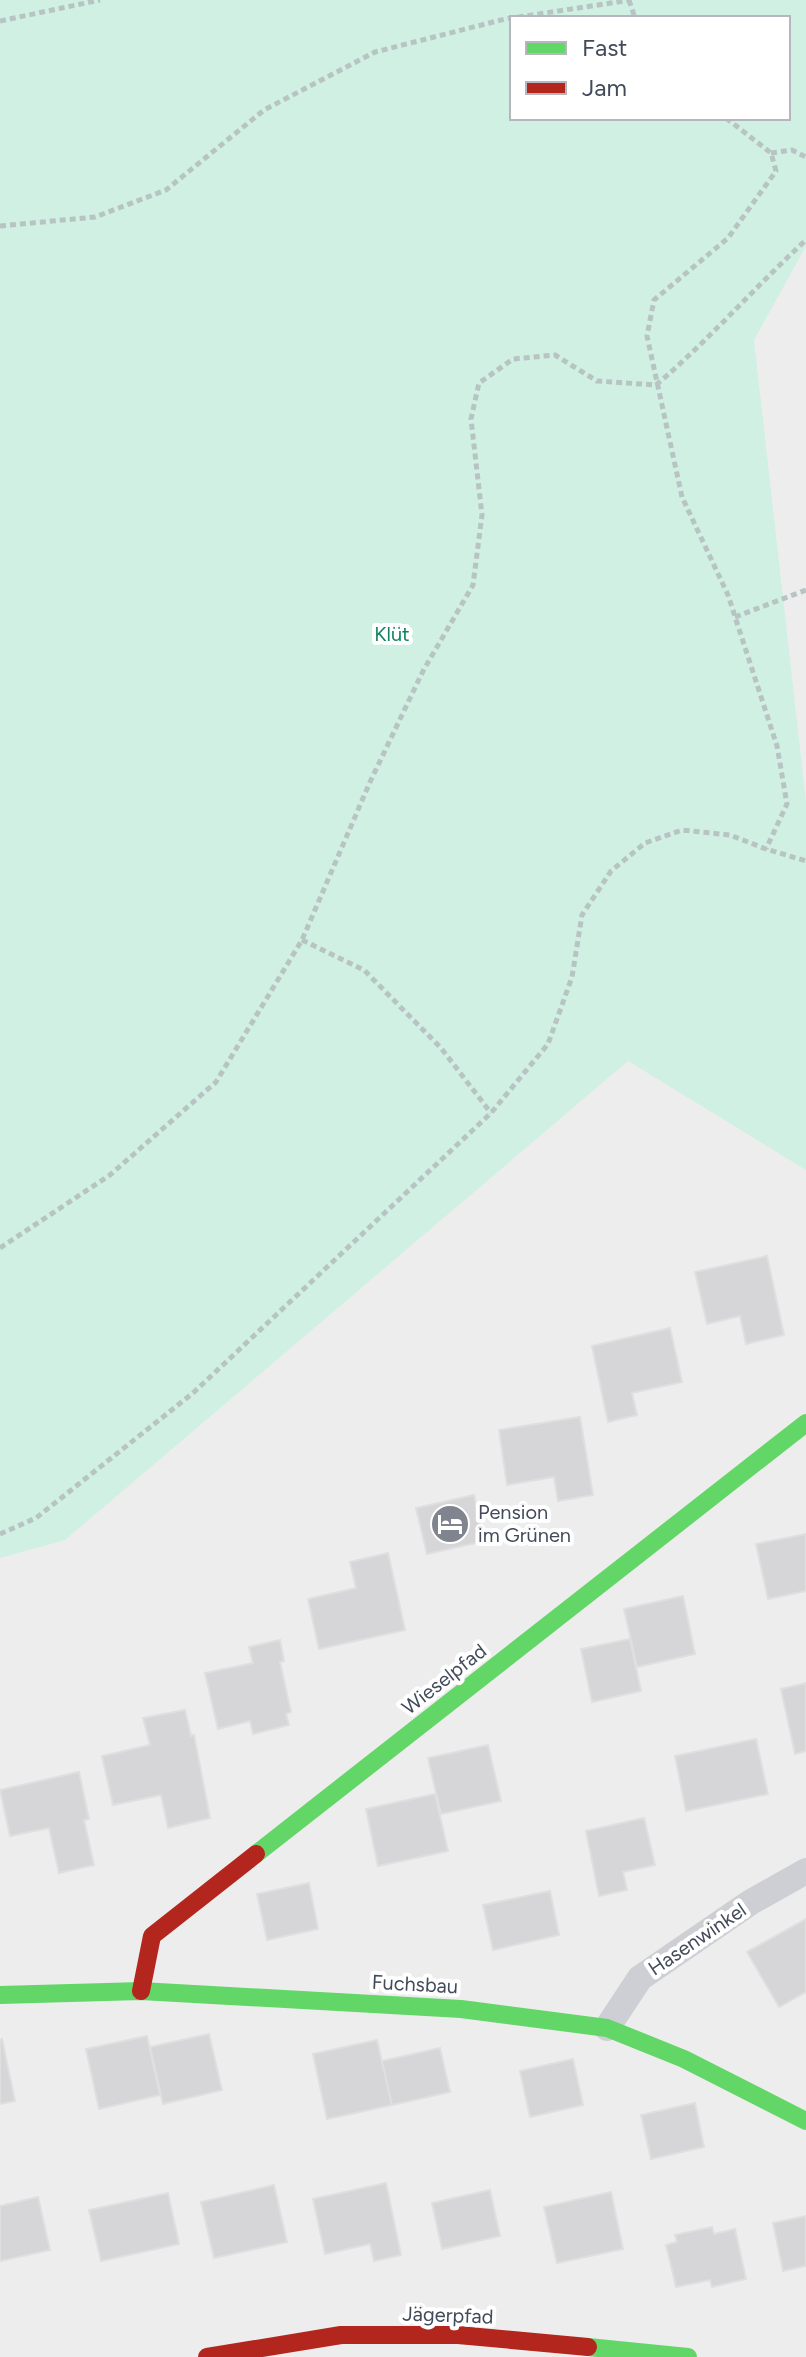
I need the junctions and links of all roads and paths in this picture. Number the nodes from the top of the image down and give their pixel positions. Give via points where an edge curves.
1 (100, 0) edge
2 (630, 0) edge
3 (525, 16) edge
4 (510, 18) edge
5 (0, 21) edge
6 (729, 120) edge
7 (771, 153) junction
8 (806, 157) edge
9 (0, 226) edge
10 (806, 240) edge
11 (656, 385) junction
12 (806, 590) edge
13 (735, 617) junction
14 (766, 849) junction
15 (806, 861) edge
16 (302, 940) junction
17 (491, 1113) junction
18 (0, 1248) edge
19 (806, 1423) edge
20 (0, 1534) edge
21 (806, 1871) edge
22 (141, 1991) junction
23 (0, 1995) edge
24 (607, 2028) junction
25 (806, 2121) edge
26 (207, 2357) edge
27 (688, 2357) edge

1 - 5 path
2 - 3 path
4 - 9 path via 375,52 264,110 166,190 95,217
6 - 7 path
7 - 8 path via 792,150
7 - 11 path via 776,171 728,238 654,300 647,336
10 - 11 path
11 - 13 path via 682,497
11 - 16 path via 597,381 555,355 513,359 479,383 471,419 482,515 473,585 423,671
12 - 13 path
13 - 14 path via 777,746 787,804
14 - 15 path
14 - 17 path via 730,835 682,830 645,843 611,871 582,915 572,977 548,1044
16 - 17 path via 364,970 441,1048
16 - 18 path via 216,1082 110,1175
17 - 20 path via 193,1393 36,1518
19 - 22 street, Wieselpfad via 152,1936
21 - 24 street, Hasenwinkel via 640,1978
22 - 23 street, Fuchsbau
22 - 24 street, Fuchsbau via 461,2009
24 - 25 street, Fuchsbau via 684,2059
26 - 27 street, Jägerpfad via 341,2335 458,2335

